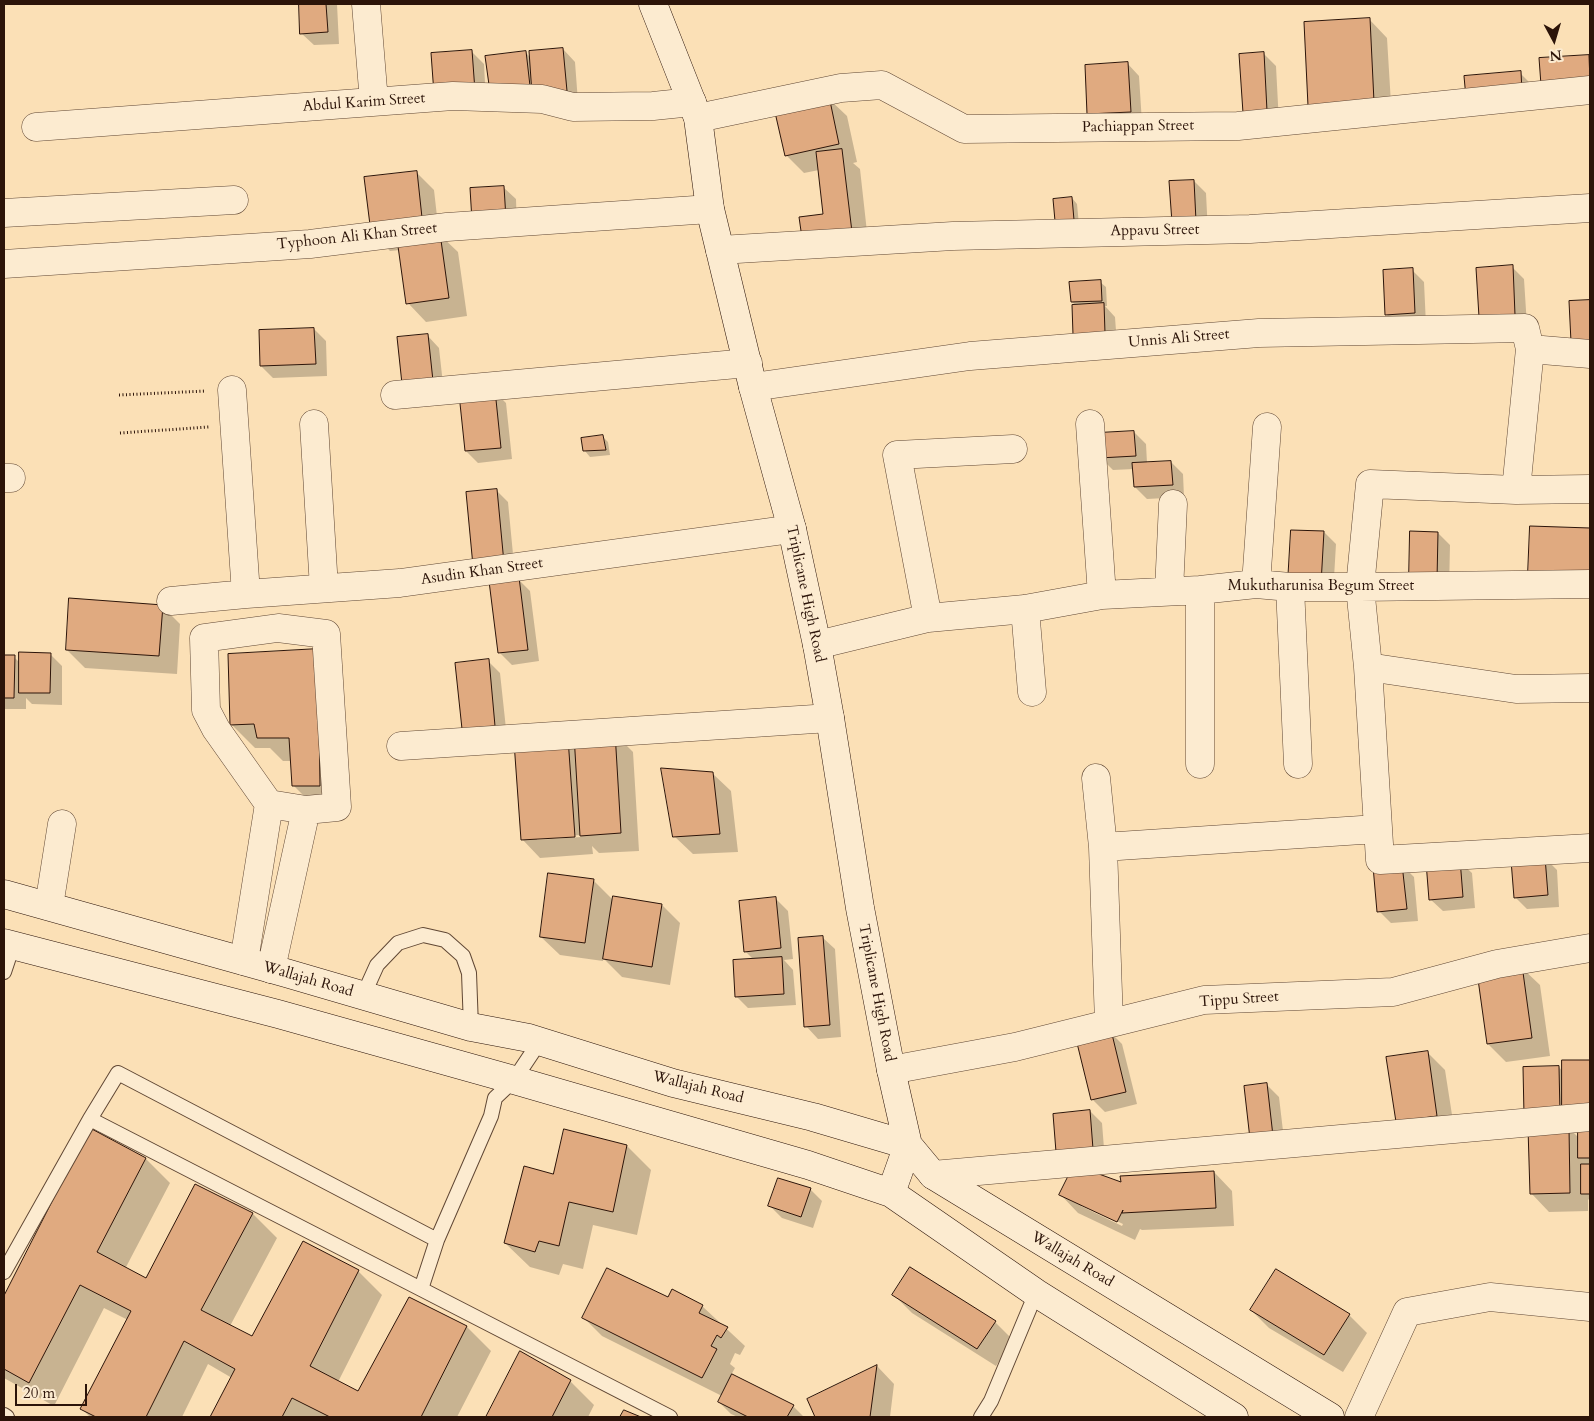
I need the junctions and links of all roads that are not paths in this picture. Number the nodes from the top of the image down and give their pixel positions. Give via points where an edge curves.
1 (366, 4) edge
2 (653, 4) edge
3 (1590, 90) edge
4 (374, 102) junction
5 (695, 110) junction
6 (36, 127) dead end
7 (234, 200) dead end
8 (1590, 208) edge
9 (710, 209) junction
10 (4, 213) edge
11 (720, 250) junction
12 (4, 264) edge
13 (1530, 350) junction
14 (1590, 354) edge
15 (751, 375) junction
16 (232, 390) road end
17 (395, 395) dead end
18 (314, 424) dead end
19 (1090, 424) dead end
20 (1267, 427) dead end
21 (1013, 449) dead end
22 (1590, 489) edge
23 (1516, 490) junction
24 (1173, 504) dead end
25 (792, 529) junction
26 (1256, 584) junction
27 (1590, 584) edge
28 (1290, 587) junction
29 (1360, 587) junction
30 (324, 588) junction
31 (1200, 590) junction
32 (1169, 591) junction
33 (246, 594) junction
34 (1102, 594) junction
35 (171, 601) dead end
36 (1025, 609) junction
37 (928, 618) junction
38 (817, 645) junction
39 (1368, 667) junction
40 (1590, 688) edge
41 (1032, 692) dead end
42 (830, 718) junction
43 (401, 746) dead end
44 (1200, 764) dead end
45 (1298, 764) dead end
46 (1096, 778) dead end
47 (269, 804) junction
48 (306, 810) junction
49 (62, 824) dead end
50 (1377, 829) junction
51 (1102, 847) junction
52 (1590, 848) edge
53 (4, 894) edge
54 (48, 906) junction
55 (9, 944) edge
56 (1590, 948) edge
57 (244, 961) junction
58 (271, 968) junction
59 (4, 972) edge
60 (363, 996) junction
61 (1109, 1023) junction
62 (471, 1027) junction
63 (540, 1042) junction
64 (891, 1070) junction
65 (514, 1080) junction
66 (1590, 1117) edge
67 (90, 1119) junction
68 (908, 1145) junction
69 (933, 1175) junction
70 (891, 1193) junction
71 (437, 1240) junction
72 (4, 1272) edge
73 (421, 1289) junction
74 (1036, 1294) junction
75 (1590, 1307) edge
76 (4, 1415) edge
77 (7, 1417) edge
78 (670, 1417) edge
79 (981, 1417) edge
80 (1234, 1417) edge
81 (1330, 1417) edge
82 (1358, 1417) edge

1 - 4 street
2 - 5 street, Triplicane High Road
3 - 5 street, Pachiappan Street via 1238,126 964,129 882,85
4 - 5 street, Abdul Karim Street via 453,96 542,99 573,107 653,106
4 - 6 street, Abdul Karim Street
5 - 9 street, Triplicane High Road
7 - 10 street
8 - 11 street, Appavu Street via 1250,229 953,236
9 - 11 street, Triplicane High Road
9 - 12 street, Typhoon Ali Khan Street via 447,227 310,244
11 - 15 street, Triplicane High Road
13 - 14 street
13 - 15 street, Unnis Ali Street via 1525,328 1259,333
13 - 23 street
15 - 17 street
15 - 25 street, Triplicane High Road
16 - 33 street
18 - 30 street
19 - 34 street
20 - 26 street
21 - 37 street via 898,455
22 - 23 street
23 - 29 street via 1370,484
24 - 32 street
25 - 30 street, Asudin Khan Street via 400,583
25 - 38 street, Triplicane High Road
26 - 28 street, Mukutharunisa Begum Street
26 - 31 street, Mukutharunisa Begum Street
27 - 29 street, Mukutharunisa Begum Street
28 - 29 street, Mukutharunisa Begum Street
28 - 45 street
29 - 39 street
30 - 33 street, Asudin Khan Street
31 - 32 street, Mukutharunisa Begum Street
31 - 44 street
32 - 34 street, Mukutharunisa Begum Street
33 - 35 street, Asudin Khan Street
34 - 36 street, Mukutharunisa Begum Street
36 - 37 street, Mukutharunisa Begum Street
36 - 41 street
37 - 38 street, Mukutharunisa Begum Street
38 - 42 street, Triplicane High Road
39 - 40 street via 1516,689
39 - 50 street
42 - 43 street
42 - 64 street, Triplicane High Road via 860,908
46 - 51 street
47 - 48 street
47 - 48 street via 206,710 204,638 278,628 326,634 337,807
47 - 57 street
48 - 58 street
49 - 54 street
50 - 51 street
50 - 52 street via 1380,860
51 - 61 street
53 - 54 street, Wallajah Road
54 - 57 street, Wallajah Road
55 - 59 lane
55 - 65 street
56 - 61 street, Tippu Street via 1497,964 1393,992 1204,1000
57 - 58 street, Wallajah Road
58 - 60 street, Wallajah Road
60 - 62 street, Wallajah Road
60 - 62 lane via 377,965 398,943 423,935 445,940 463,956 469,973
61 - 64 street, Tippu Street via 1015,1048
62 - 63 street, Wallajah Road
63 - 65 lane
63 - 68 street, Wallajah Road via 673,1083 813,1117
64 - 68 street, Triplicane High Road
65 - 70 street via 808,1165
65 - 71 lane via 495,1098
66 - 69 street
67 - 71 lane via 118,1072
67 - 72 lane
67 - 73 lane
68 - 69 street, Wallajah Road
68 - 70 street
69 - 81 street, Wallajah Road
70 - 74 street
71 - 73 lane
73 - 78 lane
74 - 79 lane via 991,1401
74 - 80 street
75 - 82 street via 1490,1297 1407,1312
76 - 77 lane

